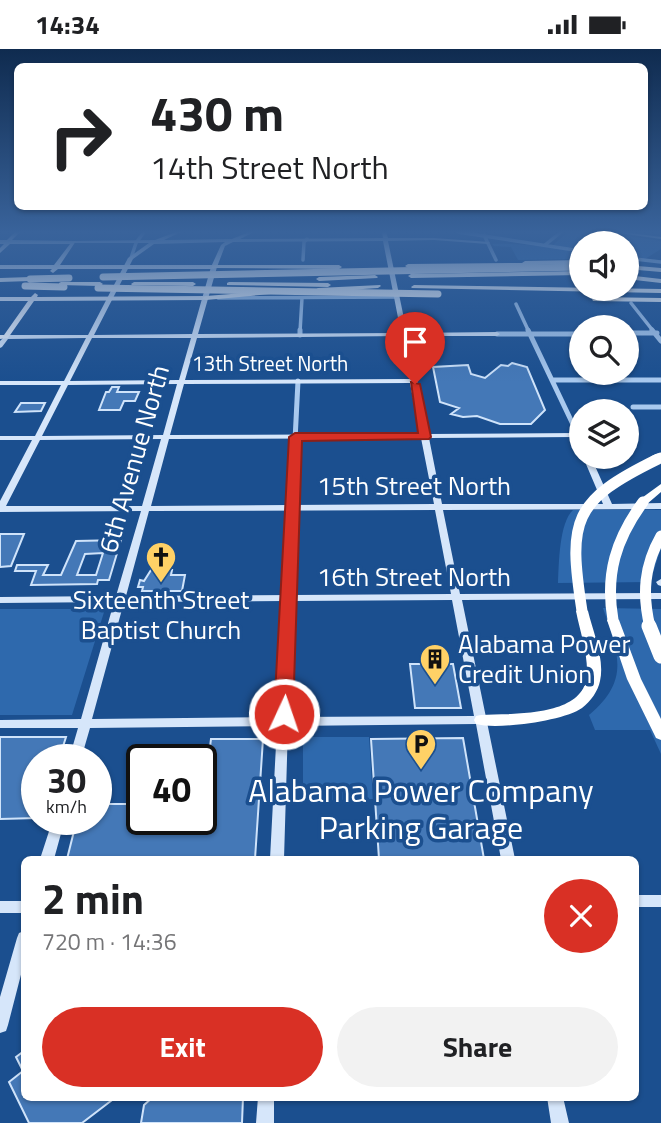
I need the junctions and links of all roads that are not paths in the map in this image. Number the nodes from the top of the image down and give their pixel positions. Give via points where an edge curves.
1 (45, 282) edge
2 (104, 282) edge
3 (118, 282) edge
4 (210, 282) edge
5 (232, 282) edge
6 (394, 282) edge
7 (377, 286) junction
8 (661, 292) edge
9 (397, 297) junction
10 (110, 298) junction
11 (206, 298) junction
12 (302, 298) junction
13 (0, 299) edge
14 (31, 300) junction
15 (661, 300) edge
16 (631, 303) dead end
17 (516, 304) dead end
18 (639, 333) edge
19 (658, 333) edge
20 (497, 334) joint
21 (532, 334) junction
22 (569, 334) edge
23 (300, 335) junction
24 (405, 335) junction
25 (90, 336) junction
26 (195, 336) junction
27 (3, 337) edge
28 (661, 341) edge
29 (0, 346) edge
30 (552, 380) junction
31 (661, 380) edge
32 (298, 381) junction
33 (414, 381) junction
34 (66, 382) junction
35 (182, 382) junction
36 (0, 383) edge
37 (639, 407) edge
38 (661, 407) edge
39 (569, 415) edge
40 (295, 437) junction
41 (425, 437) junction
42 (0, 438) edge
43 (37, 438) junction
44 (166, 438) junction
45 (569, 438) edge
46 (661, 457) edge
47 (592, 469) edge
48 (661, 487) edge
49 (661, 506) edge
50 (439, 507) junction
51 (609, 507) junction
52 (293, 508) junction
53 (0, 509) edge
54 (146, 509) junction
55 (661, 536) edge
56 (661, 596) edge
57 (456, 598) junction
58 (120, 599) junction
59 (288, 599) junction
60 (0, 600) edge
61 (582, 611) joint
62 (661, 656) edge
63 (481, 720) junction
64 (85, 722) junction
65 (0, 724) edge
66 (283, 724) junction
67 (661, 734) edge
68 (79, 744) edge
69 (54, 835) edge
70 (48, 856) edge
71 (277, 856) edge
72 (507, 856) edge
73 (639, 901) edge
74 (661, 901) edge
75 (21, 907) edge
76 (0, 908) edge
77 (21, 949) edge
78 (0, 1025) edge
79 (266, 1101) edge
80 (556, 1101) edge
81 (265, 1123) edge
82 (560, 1123) edge

1 - 14 main road
2 - 15 highway, bridge
3 - 10 street
4 - 11 street, 6th Avenue North
5 - 7 highway
6 - 9 street
7 - 8 highway
7 - 11 highway
9 - 12 street
9 - 24 street
10 - 11 main road
10 - 14 main road
10 - 25 street
11 - 12 street
11 - 26 street, 6th Avenue North
12 - 23 street
13 - 14 main road
14 - 27 main road
16 - 19 street
17 - 21 street
18 - 19 street
19 - 28 street
20 - 21 street
20 - 24 street
21 - 22 street
21 - 30 street
23 - 24 street
23 - 26 street
24 - 33 street
25 - 26 street
25 - 27 street
25 - 34 street
26 - 35 street, 6th Avenue North
27 - 29 street
30 - 31 street
30 - 39 street
32 - 33 street, 13th Street North
32 - 35 street, 13th Street North
32 - 40 street
33 - 41 street
34 - 35 street, 13th Street North
34 - 36 street, 13th Street North
34 - 43 street
35 - 44 street, 6th Avenue North
37 - 38 street
40 - 41 street
40 - 44 street
40 - 52 street
41 - 45 street
41 - 50 street
42 - 43 street
43 - 44 street
43 - 53 street
44 - 54 street, 6th Avenue North
46 - 61 highway, bridge via 612,484 586,509 574,546
47 - 51 street
48 - 67 highway, bridge via 643,502 619,535 608,594 618,639
49 - 51 street, 15th Street North
50 - 51 street, 15th Street North
50 - 52 street, 15th Street North
50 - 57 street
52 - 54 street, 15th Street North
52 - 59 street
53 - 54 street, 15th Street North
54 - 58 street, 6th Avenue North
55 - 62 highway, bridge via 647,570 644,595 647,623
56 - 57 street, 16th Street North
57 - 59 street, 16th Street North
57 - 63 street
58 - 59 street, 16th Street North
58 - 60 street, 16th Street North
58 - 64 street, 6th Avenue North
59 - 66 street
61 - 63 highway via 593,682 580,702 544,716
63 - 66 street
63 - 72 street
64 - 65 street
64 - 66 street
64 - 68 street, 6th Avenue North
66 - 71 street
69 - 70 street
73 - 74 street
75 - 76 street
77 - 78 street
79 - 81 street
80 - 82 street

